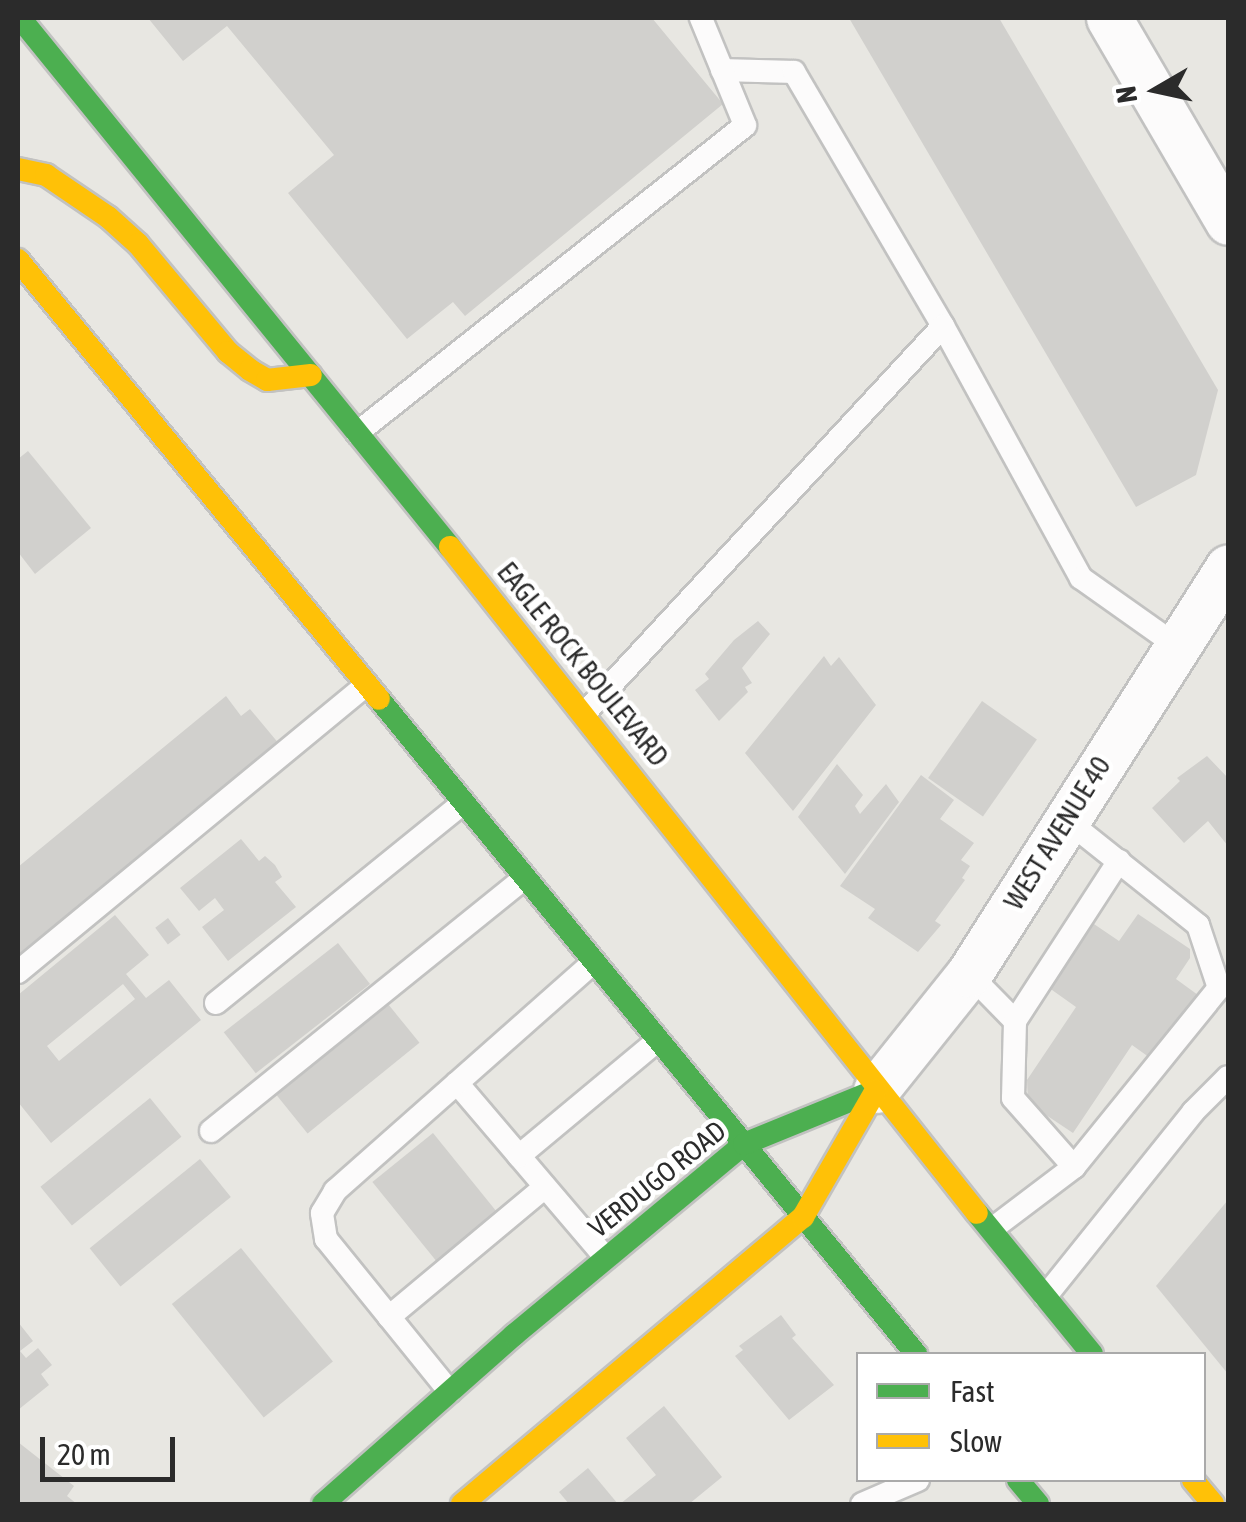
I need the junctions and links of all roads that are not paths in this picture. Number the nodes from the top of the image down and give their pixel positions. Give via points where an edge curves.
1 (20, 18) edge
2 (701, 18) edge
3 (1108, 18) edge
4 (722, 70) junction
5 (18, 169) edge
6 (1228, 222) edge
7 (18, 260) edge
8 (943, 326) junction
9 (311, 376) junction
10 (358, 432) junction
11 (1228, 568) edge
12 (1177, 646) junction
13 (366, 686) junction
14 (586, 712) junction
15 (463, 804) junction
16 (1064, 818) junction
17 (1118, 861) junction
18 (524, 878) junction
19 (594, 963) junction
20 (18, 972) edge
21 (969, 974) junction
22 (216, 1003) dead end
23 (1015, 1021) junction
24 (658, 1040) junction
25 (1228, 1077) edge
26 (458, 1084) junction
27 (876, 1090) junction
28 (211, 1130) dead end
29 (744, 1144) junction
30 (519, 1156) junction
31 (1074, 1167) junction
32 (546, 1187) junction
33 (803, 1216) junction
34 (992, 1229) junction
35 (606, 1258) junction
36 (1045, 1297) junction
37 (389, 1316) junction
38 (914, 1352) edge
39 (1090, 1352) edge
40 (450, 1392) junction
41 (913, 1482) edge
42 (1020, 1482) edge
43 (1195, 1482) edge
44 (323, 1504) edge
45 (462, 1504) edge
46 (862, 1504) edge
47 (1038, 1504) edge
48 (1213, 1504) edge

1 - 9 main road, EAGLE ROCK BOULEVARD
2 - 4 lane
3 - 6 street
4 - 8 lane via 794,72
4 - 10 lane via 745,125
5 - 9 main road via 46,175 108,217 250,370 267,380
7 - 13 main road
8 - 12 lane via 1081,578
8 - 14 lane
9 - 10 main road, EAGLE ROCK BOULEVARD
10 - 14 main road, EAGLE ROCK BOULEVARD
11 - 12 street, WEST AVENUE 40
12 - 16 street, WEST AVENUE 40
13 - 15 main road
13 - 20 lane
14 - 27 main road, EAGLE ROCK BOULEVARD
15 - 18 main road
15 - 22 lane
16 - 17 lane
16 - 21 street, WEST AVENUE 40
17 - 23 lane
17 - 31 lane via 1198,925 1219,988
18 - 19 main road
18 - 28 lane
19 - 24 main road
19 - 26 lane
21 - 23 lane
21 - 27 street, WEST AVENUE 40
23 - 31 lane via 1013,1098
24 - 29 main road
24 - 30 lane
25 - 36 lane
26 - 30 lane
26 - 37 lane via 335,1191 322,1213 326,1240
27 - 29 main road, VERDUGO ROAD
27 - 33 main road
27 - 34 main road, EAGLE ROCK BOULEVARD
29 - 33 main road
29 - 35 main road, VERDUGO ROAD
30 - 32 lane
31 - 34 lane
32 - 35 lane
32 - 37 lane
33 - 38 main road
33 - 45 main road
34 - 36 main road, EAGLE ROCK BOULEVARD
35 - 40 main road, VERDUGO ROAD
36 - 39 main road, EAGLE ROCK BOULEVARD
37 - 40 lane
40 - 44 main road, VERDUGO ROAD
41 - 46 lane
42 - 47 main road
43 - 48 main road

